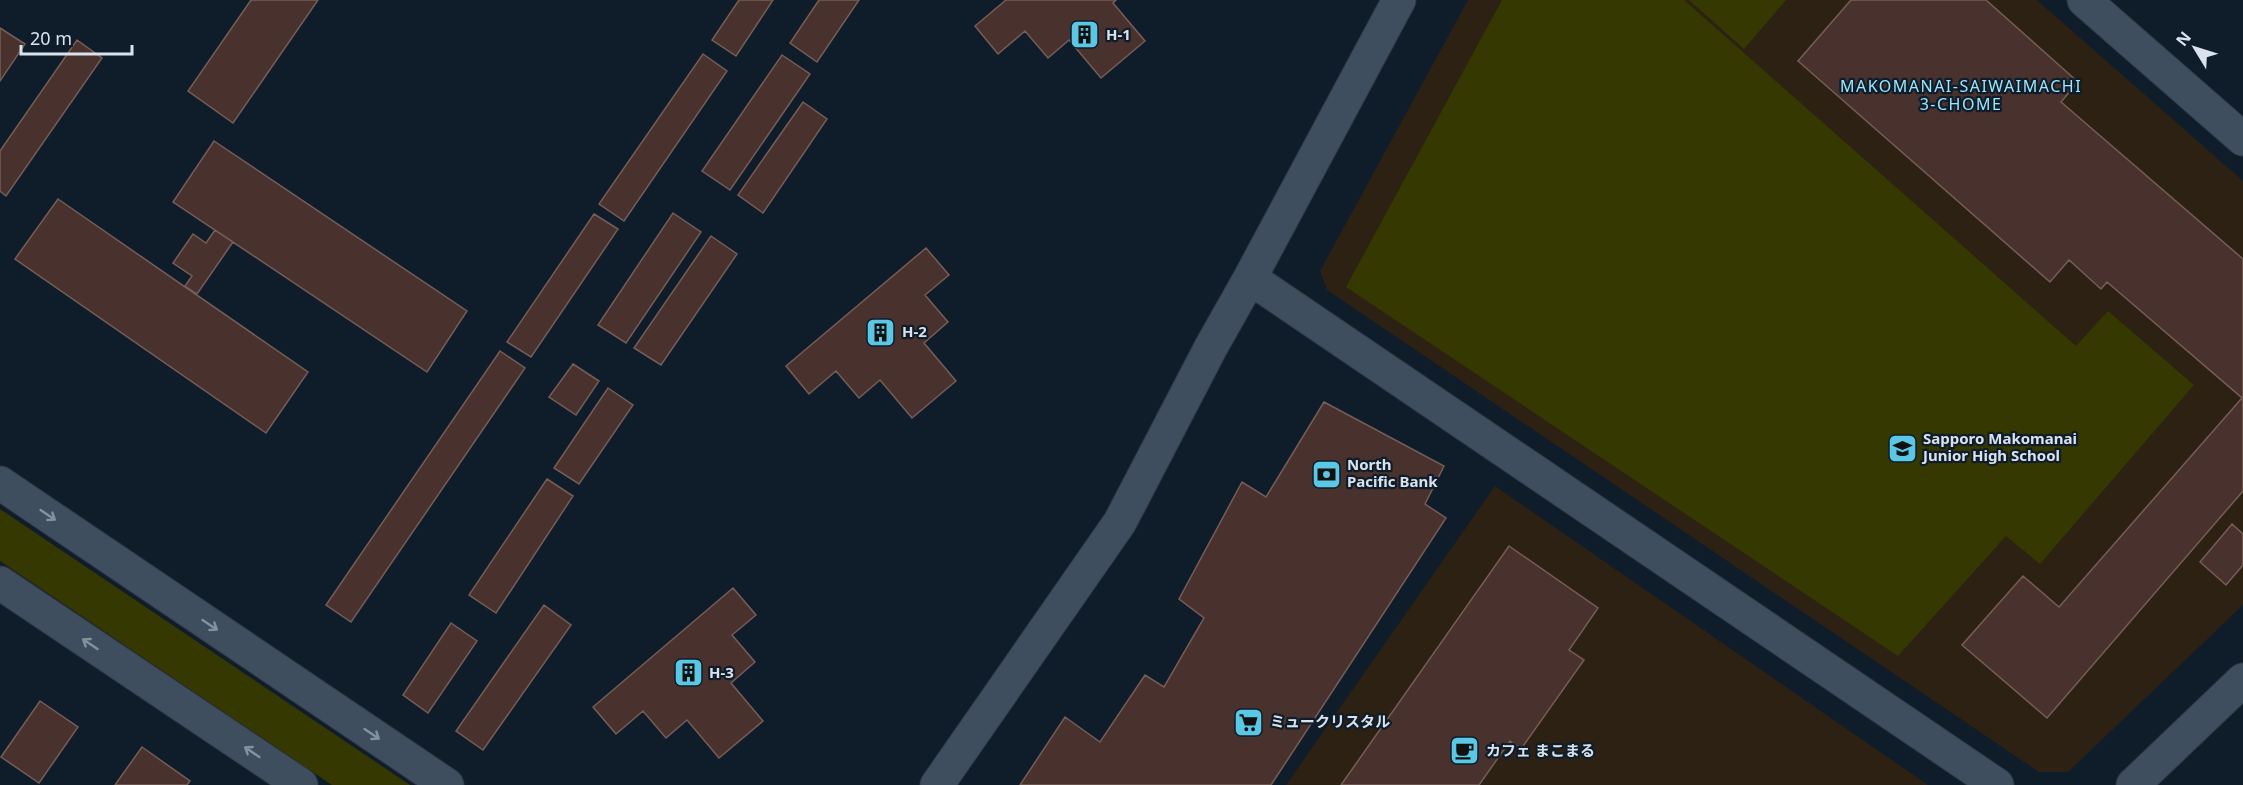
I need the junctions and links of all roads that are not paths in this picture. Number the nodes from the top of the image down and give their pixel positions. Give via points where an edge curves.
1 (1399, 0) edge
2 (2084, 0) edge
3 (2243, 139) edge
4 (1250, 278) junction
5 (0, 483) edge
6 (0, 583) edge
7 (2243, 680) edge
8 (301, 785) edge
9 (447, 785) edge
10 (937, 785) edge
11 (1996, 785) edge
12 (2133, 785) edge

1 - 4 street
2 - 3 street
4 - 10 street via 1120,522
4 - 11 street
5 -> 9 street
8 -> 6 street
7 - 12 street

